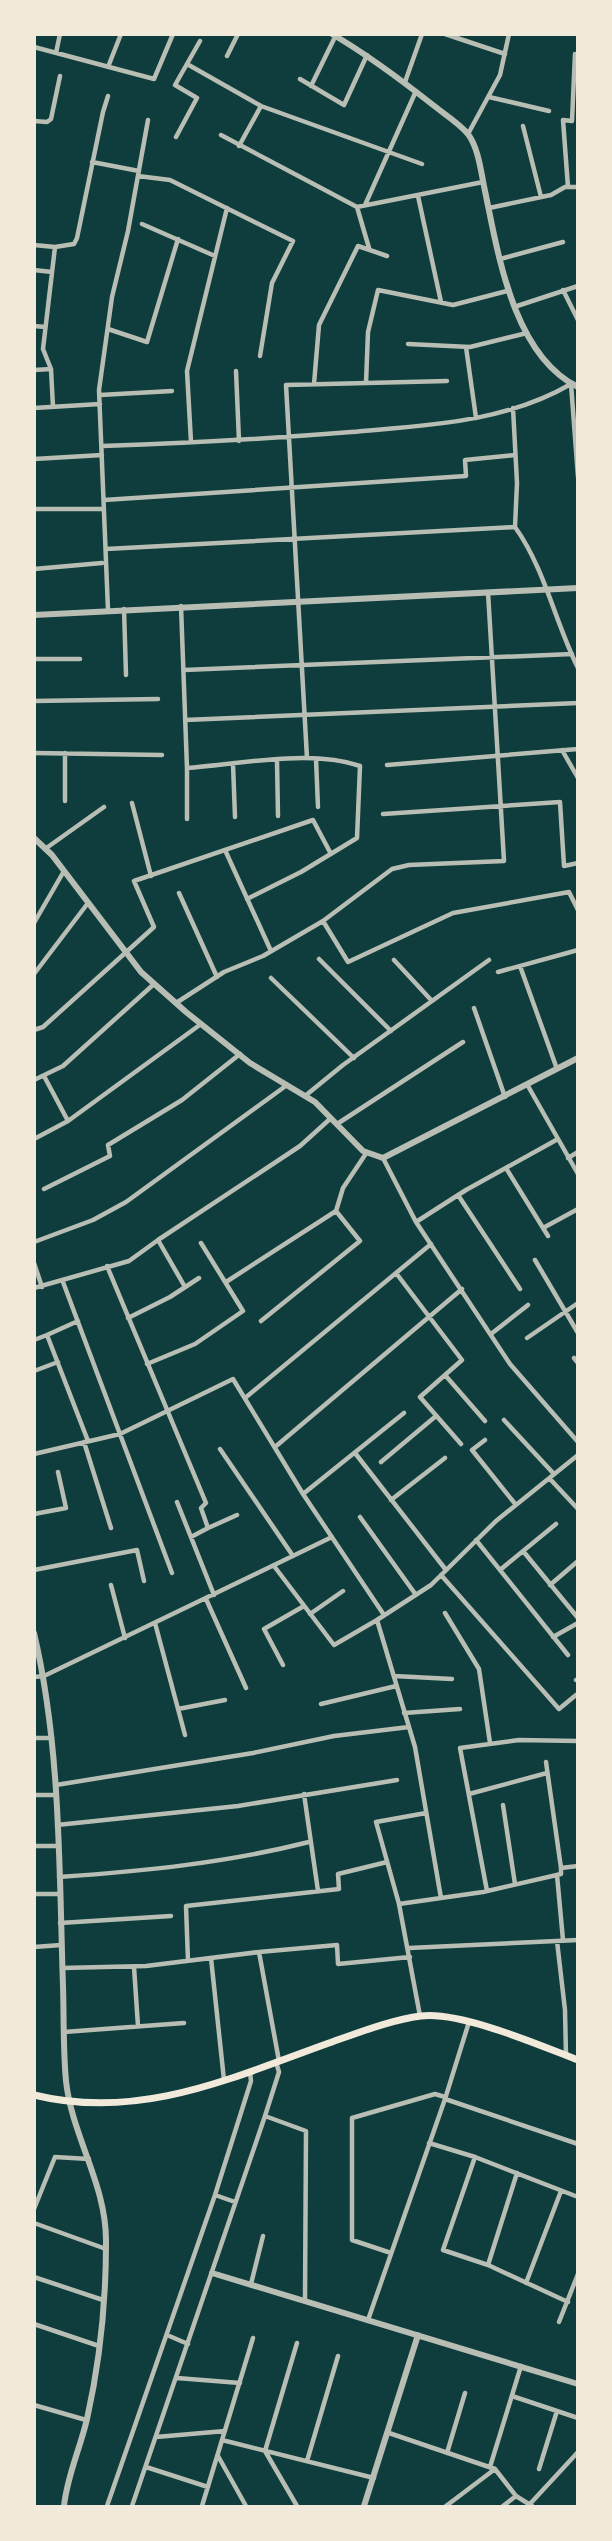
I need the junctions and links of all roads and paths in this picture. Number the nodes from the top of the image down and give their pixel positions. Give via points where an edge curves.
1 (60, 34) edge
2 (121, 34) edge
3 (173, 34) edge
4 (238, 34) edge
5 (422, 34) edge
6 (445, 34) edge
7 (509, 34) edge
8 (334, 36) edge
9 (200, 41) dead end
10 (34, 47) edge
11 (57, 53) junction
12 (505, 54) junction
13 (575, 54) dead end
14 (367, 55) junction
15 (227, 56) dead end
16 (187, 64) junction
17 (108, 67) junction
18 (60, 76) dead end
19 (300, 79) dead end
20 (405, 82) junction
21 (311, 86) junction
22 (416, 91) junction
23 (108, 96) dead end
24 (489, 97) junction
25 (261, 106) junction
26 (549, 111) dead end
27 (148, 120) dead end
28 (34, 121) edge
29 (523, 126) dead end
30 (468, 134) junction
31 (221, 135) dead end
32 (176, 137) dead end
33 (239, 146) junction
34 (391, 152) junction
35 (92, 162) junction
36 (422, 164) dead end
37 (139, 174) junction
38 (483, 182) junction
39 (568, 187) junction
40 (578, 187) edge
41 (418, 196) junction
42 (541, 197) junction
43 (365, 205) junction
44 (357, 207) junction
45 (227, 208) junction
46 (489, 208) junction
47 (142, 224) dead end
48 (178, 239) junction
49 (563, 243) dead end
50 (34, 245) edge
51 (55, 247) junction
52 (369, 248) junction
53 (215, 256) junction
54 (387, 256) dead end
55 (500, 259) junction
56 (34, 270) edge
57 (52, 272) junction
58 (578, 286) edge
59 (563, 290) junction
60 (507, 291) junction
61 (441, 302) junction
62 (514, 307) junction
63 (578, 320) edge
64 (34, 326) edge
65 (45, 327) junction
66 (108, 330) junction
67 (527, 333) junction
68 (408, 344) dead end
69 (466, 347) junction
70 (260, 356) dead end
71 (51, 369) junction
72 (34, 370) edge
73 (236, 371) dead end
74 (447, 381) dead end
75 (366, 383) junction
76 (314, 384) junction
77 (574, 385) edge
78 (172, 391) dead end
79 (100, 395) junction
80 (100, 404) junction
81 (53, 407) junction
82 (34, 408) edge
83 (513, 408) junction
84 (476, 418) junction
85 (288, 437) junction
86 (239, 441) junction
87 (192, 442) junction
88 (102, 446) junction
89 (102, 455) junction
90 (515, 455) junction
91 (34, 459) edge
92 (578, 477) edge
93 (292, 489) junction
94 (104, 500) junction
95 (104, 508) junction
96 (35, 509) edge
97 (515, 528) junction
98 (294, 539) junction
99 (106, 549) junction
100 (102, 563) dead end
101 (34, 569) edge
102 (578, 588) edge
103 (546, 589) junction
104 (488, 592) junction
105 (298, 603) junction
106 (181, 606) junction
107 (124, 609) junction
108 (108, 610) junction
109 (34, 615) edge
110 (572, 654) junction
111 (492, 658) junction
112 (34, 659) edge
113 (80, 659) dead end
114 (303, 668) junction
115 (577, 668) edge
116 (183, 670) junction
117 (126, 675) dead end
118 (158, 699) dead end
119 (34, 701) edge
120 (578, 704) edge
121 (495, 707) junction
122 (305, 715) junction
123 (185, 720) junction
124 (578, 749) edge
125 (562, 750) junction
126 (34, 753) edge
127 (65, 753) junction
128 (162, 755) dead end
129 (498, 756) junction
130 (307, 758) junction
131 (316, 759) junction
132 (277, 761) junction
133 (233, 764) junction
134 (387, 765) dead end
135 (187, 768) junction
136 (578, 778) edge
137 (65, 801) dead end
138 (132, 803) dead end
139 (501, 806) junction
140 (104, 807) dead end
141 (318, 807) dead end
142 (383, 814) dead end
143 (278, 816) dead end
144 (235, 817) dead end
145 (187, 819) dead end
146 (34, 838) edge
147 (45, 849) junction
148 (225, 850) junction
149 (331, 854) junction
150 (578, 863) edge
151 (64, 871) junction
152 (151, 876) junction
153 (179, 893) dead end
154 (247, 899) junction
155 (88, 903) junction
156 (578, 910) edge
157 (323, 921) junction
158 (34, 923) edge
159 (578, 950) edge
160 (125, 951) junction
161 (271, 951) junction
162 (319, 959) dead end
163 (394, 960) dead end
164 (489, 960) dead end
165 (520, 966) junction
166 (498, 972) dead end
167 (34, 974) edge
168 (217, 977) junction
169 (271, 978) dead end
170 (154, 984) junction
171 (432, 1001) junction
172 (176, 1003) junction
173 (474, 1008) dead end
174 (201, 1024) junction
175 (34, 1030) edge
176 (391, 1030) junction
177 (463, 1042) dead end
178 (240, 1054) junction
179 (354, 1058) junction
180 (578, 1058) edge
181 (557, 1069) junction
182 (44, 1076) junction
183 (34, 1080) edge
184 (286, 1085) junction
185 (528, 1086) junction
186 (305, 1096) junction
187 (505, 1097) junction
188 (331, 1118) junction
189 (68, 1121) junction
190 (337, 1124) junction
191 (34, 1139) edge
192 (558, 1139) junction
193 (367, 1152) junction
194 (578, 1152) edge
195 (383, 1158) junction
196 (568, 1158) junction
197 (506, 1168) junction
198 (578, 1174) edge
199 (44, 1189) dead end
200 (458, 1195) junction
201 (578, 1209) edge
202 (336, 1211) junction
203 (416, 1222) junction
204 (543, 1228) junction
205 (548, 1236) dead end
206 (158, 1240) junction
207 (34, 1242) edge
208 (201, 1243) dead end
209 (431, 1244) junction
210 (535, 1260) dead end
211 (34, 1263) edge
212 (107, 1266) junction
213 (396, 1274) junction
214 (199, 1278) dead end
215 (63, 1282) junction
216 (226, 1282) junction
217 (42, 1287) junction
218 (185, 1287) junction
219 (34, 1288) edge
220 (462, 1289) junction
221 (520, 1289) dead end
222 (578, 1303) edge
223 (528, 1305) dead end
224 (566, 1311) junction
225 (429, 1317) junction
226 (128, 1318) junction
227 (261, 1321) dead end
228 (78, 1322) junction
229 (578, 1333) edge
230 (491, 1334) junction
231 (47, 1335) junction
232 (527, 1338) dead end
233 (34, 1340) edge
234 (58, 1362) junction
235 (147, 1364) junction
236 (34, 1371) edge
237 (445, 1375) junction
238 (245, 1398) junction
239 (166, 1412) junction
240 (404, 1413) dead end
241 (436, 1416) junction
242 (504, 1420) dead end
243 (485, 1421) dead end
244 (120, 1434) junction
245 (484, 1440) dead end
246 (86, 1442) junction
247 (578, 1442) edge
248 (461, 1444) dead end
249 (275, 1447) junction
250 (220, 1449) dead end
251 (355, 1453) junction
252 (34, 1454) edge
253 (578, 1455) edge
254 (445, 1458) dead end
255 (381, 1462) dead end
256 (58, 1472) dead end
257 (552, 1476) junction
258 (303, 1494) junction
259 (392, 1500) junction
260 (177, 1502) dead end
261 (516, 1505) junction
262 (578, 1509) edge
263 (34, 1514) edge
264 (237, 1515) dead end
265 (360, 1517) dead end
266 (556, 1524) dead end
267 (111, 1528) dead end
268 (208, 1528) junction
269 (191, 1537) junction
270 (332, 1537) junction
271 (476, 1540) junction
272 (523, 1551) junction
273 (293, 1556) junction
274 (578, 1561) edge
275 (274, 1566) junction
276 (34, 1570) edge
277 (446, 1570) junction
278 (500, 1570) junction
279 (172, 1573) dead end
280 (441, 1575) junction
281 (144, 1581) dead end
282 (111, 1585) dead end
283 (550, 1585) junction
284 (343, 1591) dead end
285 (214, 1595) junction
286 (416, 1595) junction
287 (206, 1599) junction
288 (304, 1606) junction
289 (445, 1613) dead end
290 (310, 1614) junction
291 (384, 1615) junction
292 (578, 1618) edge
293 (377, 1620) junction
294 (155, 1623) junction
295 (578, 1623) edge
296 (34, 1633) edge
297 (553, 1637) junction
298 (125, 1638) junction
299 (568, 1655) dead end
300 (283, 1665) dead end
301 (44, 1676) junction
302 (394, 1676) junction
303 (34, 1677) edge
304 (452, 1679) dead end
305 (396, 1686) junction
306 (246, 1688) dead end
307 (576, 1695) edge
308 (225, 1700) dead end
309 (321, 1704) dead end
310 (178, 1709) junction
311 (460, 1709) dead end
312 (404, 1713) junction
313 (409, 1727) junction
314 (185, 1735) dead end
315 (34, 1738) edge
316 (52, 1738) junction
317 (578, 1741) edge
318 (490, 1743) junction
319 (546, 1762) dead end
320 (547, 1773) junction
321 (398, 1780) dead end
322 (56, 1785) junction
323 (304, 1794) junction
324 (469, 1794) junction
325 (34, 1795) edge
326 (56, 1795) junction
327 (503, 1805) dead end
328 (426, 1813) junction
329 (57, 1825) junction
330 (309, 1842) junction
331 (34, 1846) edge
332 (58, 1846) junction
333 (387, 1862) junction
334 (578, 1866) edge
335 (561, 1868) junction
336 (557, 1875) junction
337 (59, 1877) junction
338 (515, 1884) junction
339 (318, 1891) junction
340 (488, 1891) junction
341 (34, 1894) edge
342 (59, 1894) junction
343 (441, 1898) junction
344 (399, 1904) junction
345 (171, 1916) dead end
346 (60, 1923) junction
347 (578, 1940) edge
348 (560, 1941) junction
349 (61, 1946) junction
350 (34, 1947) edge
351 (409, 1948) junction
352 (259, 1952) junction
353 (410, 1957) junction
354 (211, 1958) junction
355 (188, 1961) junction
356 (134, 1967) junction
357 (62, 1968) junction
358 (420, 2016) junction
359 (469, 2022) junction
360 (184, 2023) dead end
361 (138, 2026) junction
362 (64, 2032) junction
363 (566, 2056) junction
364 (578, 2060) edge
365 (277, 2062) junction
366 (250, 2072) junction
367 (224, 2080) junction
368 (34, 2095) edge
369 (445, 2098) junction
370 (68, 2103) junction
371 (265, 2116) junction
372 (429, 2143) junction
373 (578, 2144) edge
374 (475, 2157) junction
375 (90, 2159) junction
376 (517, 2173) junction
377 (561, 2191) junction
378 (215, 2195) junction
379 (578, 2198) edge
380 (234, 2202) junction
381 (34, 2209) edge
382 (34, 2223) edge
383 (263, 2236) dead end
384 (106, 2249) junction
385 (391, 2253) junction
386 (488, 2265) junction
387 (212, 2273) junction
388 (578, 2274) edge
389 (34, 2277) edge
390 (526, 2283) junction
391 (251, 2284) junction
392 (104, 2300) junction
393 (305, 2300) junction
394 (568, 2302) junction
395 (369, 2320) junction
396 (559, 2322) dead end
397 (34, 2324) edge
398 (418, 2335) junction
399 (167, 2336) junction
400 (253, 2338) dead end
401 (297, 2343) dead end
402 (188, 2344) junction
403 (99, 2346) junction
404 (338, 2356) dead end
405 (521, 2366) junction
406 (177, 2378) junction
407 (240, 2382) junction
408 (578, 2384) edge
409 (465, 2393) dead end
410 (512, 2396) junction
411 (34, 2405) edge
412 (557, 2411) junction
413 (578, 2418) edge
414 (86, 2420) junction
415 (225, 2431) junction
416 (389, 2433) junction
417 (156, 2437) junction
418 (222, 2440) junction
419 (265, 2451) junction
420 (578, 2452) edge
421 (447, 2453) junction
422 (218, 2456) junction
423 (307, 2461) junction
424 (146, 2467) junction
425 (492, 2468) junction
426 (539, 2469) dead end
427 (375, 2478) junction
428 (208, 2487) junction
429 (516, 2496) junction
430 (204, 2505) edge
431 (64, 2506) edge
432 (107, 2506) edge
433 (132, 2506) edge
434 (246, 2506) edge
435 (297, 2506) edge
436 (364, 2506) edge
437 (446, 2506) edge
438 (503, 2506) edge
439 (531, 2506) edge

1 - 11 street
2 - 17 street
3 - 17 street via 154,79
4 - 15 street
5 - 20 street
6 - 12 street
7 - 12 street
8 - 14 street
8 - 21 street
9 - 16 street
10 - 11 street
11 - 17 street
12 - 24 street
13 - 39 street via 572,121 563,120 562,134
14 - 20 street
14 - 21 street via 344,105
16 - 25 street
16 - 32 street via 175,85 197,98
18 - 28 street via 51,119
19 - 21 street
20 - 22 street
22 - 30 street
22 - 34 street
23 - 35 street
24 - 26 street
24 - 30 street
25 - 33 street
25 - 34 street
27 - 37 street
29 - 42 street
30 - 38 street
31 - 33 street
33 - 44 street
34 - 36 street
34 - 43 street
35 - 37 street
35 - 51 street via 77,238 74,244
37 - 45 street via 170,180
37 - 66 street
38 - 41 street
38 - 46 street
39 - 40 street
39 - 42 street
41 - 43 street
41 - 61 street
42 - 46 street
43 - 44 street
44 - 52 street
45 - 53 street
45 - 70 street via 293,241 272,283
46 - 55 street
47 - 48 street
48 - 53 street
48 - 66 street via 147,342
49 - 55 street
50 - 51 street
51 - 57 street
52 - 54 street
52 - 76 street via 358,246 319,325
53 - 87 street via 187,371
55 - 60 street
56 - 57 street
57 - 65 street
58 - 59 street
59 - 62 street
59 - 63 street
60 - 61 street via 453,304
60 - 62 street
61 - 75 street via 378,290 368,332
62 - 67 street
64 - 65 street
65 - 71 street via 43,349
66 - 79 street
67 - 69 street
67 - 77 street via 556,372
68 - 69 street
69 - 84 street
71 - 72 street
71 - 81 street
73 - 86 street
74 - 75 street
75 - 76 street
76 - 85 street via 286,385
77 - 83 street via 543,400
77 - 92 street
78 - 79 street
79 - 80 street
80 - 81 street
80 - 88 street
81 - 82 street
83 - 84 street
83 - 90 street
84 - 85 street via 459,423
85 - 86 street
85 - 93 street
86 - 87 street
87 - 88 street
88 - 89 street
89 - 91 street
89 - 94 street
90 - 93 street via 465,460 466,476
90 - 97 street
93 - 94 street
93 - 98 street
94 - 95 street
95 - 96 street
95 - 99 street
97 - 98 street
97 - 103 street
98 - 99 street
98 - 105 street
99 - 108 street
100 - 101 street
102 - 103 street
103 - 104 street
103 - 110 street
104 - 105 street
104 - 111 street
105 - 106 street
105 - 114 street
106 - 107 street
106 - 116 street
107 - 108 street
107 - 117 street
108 - 109 street
110 - 111 street
110 - 115 street
111 - 114 street
111 - 121 street
112 - 113 street
114 - 116 street
114 - 122 street
116 - 123 street
118 - 119 street
120 - 121 street
121 - 122 street
121 - 129 street
122 - 123 street
122 - 130 street
123 - 135 street
124 - 125 street
125 - 129 street
125 - 136 street
126 - 127 street
127 - 128 street
127 - 137 street
129 - 134 street
129 - 139 street
130 - 131 street
130 - 132 street
131 - 141 street
131 - 149 street via 342,760 360,766 357,838
132 - 133 street
132 - 143 street
133 - 135 street
133 - 144 street
135 - 145 street
138 - 152 street
139 - 142 street
139 - 150 street via 560,802 564,866
139 - 157 street via 504,861 392,869
140 - 147 street
146 - 147 street
147 - 151 street
148 - 149 street via 313,820
148 - 152 street
148 - 154 street
149 - 154 street
151 - 155 street
151 - 158 street
152 - 160 street via 134,881 154,927
153 - 168 street
154 - 161 street
155 - 160 street
155 - 167 street
156 - 157 street via 569,892 453,913 348,962
157 - 161 street
159 - 165 street
160 - 170 street
160 - 175 street via 43,1027
161 - 168 street
162 - 176 street
163 - 171 street
164 - 171 street
165 - 166 street
165 - 181 street
168 - 172 street
169 - 179 street
170 - 172 street
170 - 182 street via 63,1066
171 - 176 street
172 - 174 street
173 - 187 street
174 - 178 street
174 - 189 street
176 - 179 street
177 - 190 street
178 - 184 street
178 - 199 street via 182,1100 108,1145 110,1155
179 - 186 street
180 - 181 street
181 - 185 street
182 - 183 street
182 - 189 street
184 - 186 street
184 - 207 street via 126,1202 93,1220
185 - 187 street
185 - 192 street
186 - 188 street
187 - 195 street
188 - 190 street
188 - 206 street via 300,1146
189 - 191 street
190 - 193 street
192 - 196 street
192 - 197 street
193 - 195 street
193 - 202 street via 343,1188
194 - 196 street
195 - 203 street
196 - 198 street
197 - 200 street
197 - 204 street
200 - 203 street
200 - 221 street
201 - 204 street
202 - 216 street
202 - 227 street via 360,1240
203 - 209 street
204 - 205 street
206 - 212 street via 129,1261
206 - 218 street
208 - 216 street
209 - 213 street
209 - 220 street
210 - 224 street
211 - 217 street
212 - 215 street
212 - 226 street
213 - 225 street
213 - 238 street
214 - 218 street
215 - 217 street
215 - 228 street
216 - 235 street via 243,1311 195,1344
217 - 219 street
218 - 226 street
220 - 225 street
220 - 230 street
222 - 224 street
223 - 230 street
224 - 229 street
224 - 232 street
225 - 237 street via 462,1359
225 - 249 street
226 - 235 street
228 - 231 street
228 - 244 street
230 - 247 street via 516,1371
231 - 233 street
231 - 234 street
234 - 236 street
234 - 246 street
235 - 239 street
237 - 241 street via 420,1397
237 - 243 street
238 - 239 street via 233,1379
238 - 249 street
239 - 244 street
239 - 268 street via 206,1503 201,1508
240 - 251 street
241 - 248 street
241 - 255 street
242 - 257 street
244 - 246 street
244 - 279 street
245 - 261 street via 472,1450
246 - 252 street
246 - 267 street
249 - 258 street
250 - 273 street
251 - 258 street
251 - 259 street
253 - 257 street
254 - 259 street
256 - 263 street via 66,1508
257 - 261 street
257 - 262 street
258 - 270 street
259 - 277 street
260 - 269 street
261 - 271 street
264 - 268 street
265 - 286 street
266 - 272 street
268 - 269 street
269 - 285 street
270 - 273 street
270 - 291 street
271 - 277 street
271 - 278 street
272 - 278 street
272 - 283 street
273 - 275 street
274 - 283 street
275 - 285 street
275 - 288 street
276 - 281 street via 137,1550
277 - 280 street
278 - 297 street
280 - 286 street
280 - 307 street via 559,1709
282 - 298 street
283 - 292 street
284 - 290 street
285 - 287 street
286 - 291 street
287 - 294 street
287 - 306 street
288 - 290 street
288 - 300 street via 264,1629
289 - 318 street via 479,1669
290 - 293 street via 334,1645
291 - 293 street
293 - 302 street
294 - 298 street
294 - 310 street
295 - 297 street
296 - 301 street
297 - 299 street
298 - 301 street
301 - 303 street
301 - 316 street
302 - 304 street
302 - 305 street
305 - 309 street
305 - 312 street
308 - 310 street
310 - 314 street
311 - 312 street
312 - 313 street
313 - 322 street via 334,1736
313 - 328 street
315 - 316 street
316 - 322 street
317 - 318 street
318 - 324 street via 460,1748
319 - 320 street
320 - 324 street
320 - 335 street
321 - 323 street
322 - 326 street
323 - 329 street via 238,1806
323 - 330 street
324 - 340 street
325 - 326 street
326 - 329 street
327 - 338 street
328 - 333 street via 376,1822
328 - 343 street
329 - 332 street
330 - 337 street via 194,1866
330 - 339 street
331 - 332 street
332 - 337 street
333 - 339 street via 338,1874 339,1889
333 - 344 street
334 - 335 street
335 - 336 street
336 - 338 street
336 - 348 street
337 - 342 street
338 - 340 street
339 - 355 street via 186,1906
340 - 343 street
341 - 342 street
342 - 346 street
343 - 344 street
344 - 351 street
345 - 346 street
346 - 349 street
347 - 348 street
348 - 351 street
348 - 363 street
349 - 350 street
349 - 357 street
351 - 353 street
352 - 353 street via 337,1946 338,1964
352 - 354 street
352 - 365 street
353 - 358 street
354 - 355 street
354 - 367 street
355 - 356 street
356 - 357 street
356 - 361 street
357 - 362 street
358 - 359 main road
358 - 365 main road
359 - 363 main road
359 - 369 street
360 - 361 street
361 - 362 street
362 - 370 street
363 - 364 main road
365 - 366 main road
365 - 371 street via 279,2072
366 - 367 main road
366 - 378 street via 251,2081
367 - 370 main road via 171,2096 115,2105
368 - 370 main road
369 - 372 street
369 - 373 street
369 - 385 street via 435,2094 352,2118 352,2240
370 - 375 street
371 - 380 street
371 - 393 street via 306,2131
372 - 374 street
372 - 385 street
374 - 376 street
374 - 386 street via 443,2250
375 - 381 street via 55,2157
375 - 384 street via 103,2206
376 - 377 street
376 - 386 street
377 - 379 street
377 - 390 street
378 - 380 street
378 - 399 street
380 - 387 street
382 - 384 street
383 - 391 street
384 - 392 street
385 - 395 street
386 - 390 street
387 - 391 street
387 - 402 street
388 - 394 street
389 - 392 street
390 - 394 street
391 - 393 street
392 - 403 street
393 - 395 street
394 - 396 street
395 - 398 street
397 - 403 street
398 - 405 street
398 - 416 street
399 - 402 street
399 - 432 street
400 - 407 street
401 - 419 street
402 - 406 street
403 - 414 street
404 - 423 street
405 - 408 street
405 - 410 street
406 - 407 street
406 - 417 street
407 - 415 street
409 - 421 street
410 - 412 street
410 - 425 street
411 - 414 street
412 - 413 street
412 - 426 street
414 - 431 street via 66,2484
415 - 417 street
415 - 418 street
416 - 421 street
416 - 427 street
417 - 424 street
418 - 419 street
418 - 422 street
419 - 423 street
419 - 435 street
420 - 439 street
421 - 425 street
422 - 428 street
422 - 434 street
423 - 427 street
424 - 428 street
424 - 433 street
425 - 429 street
425 - 437 street
427 - 436 street
428 - 430 street
429 - 438 street
429 - 439 street

